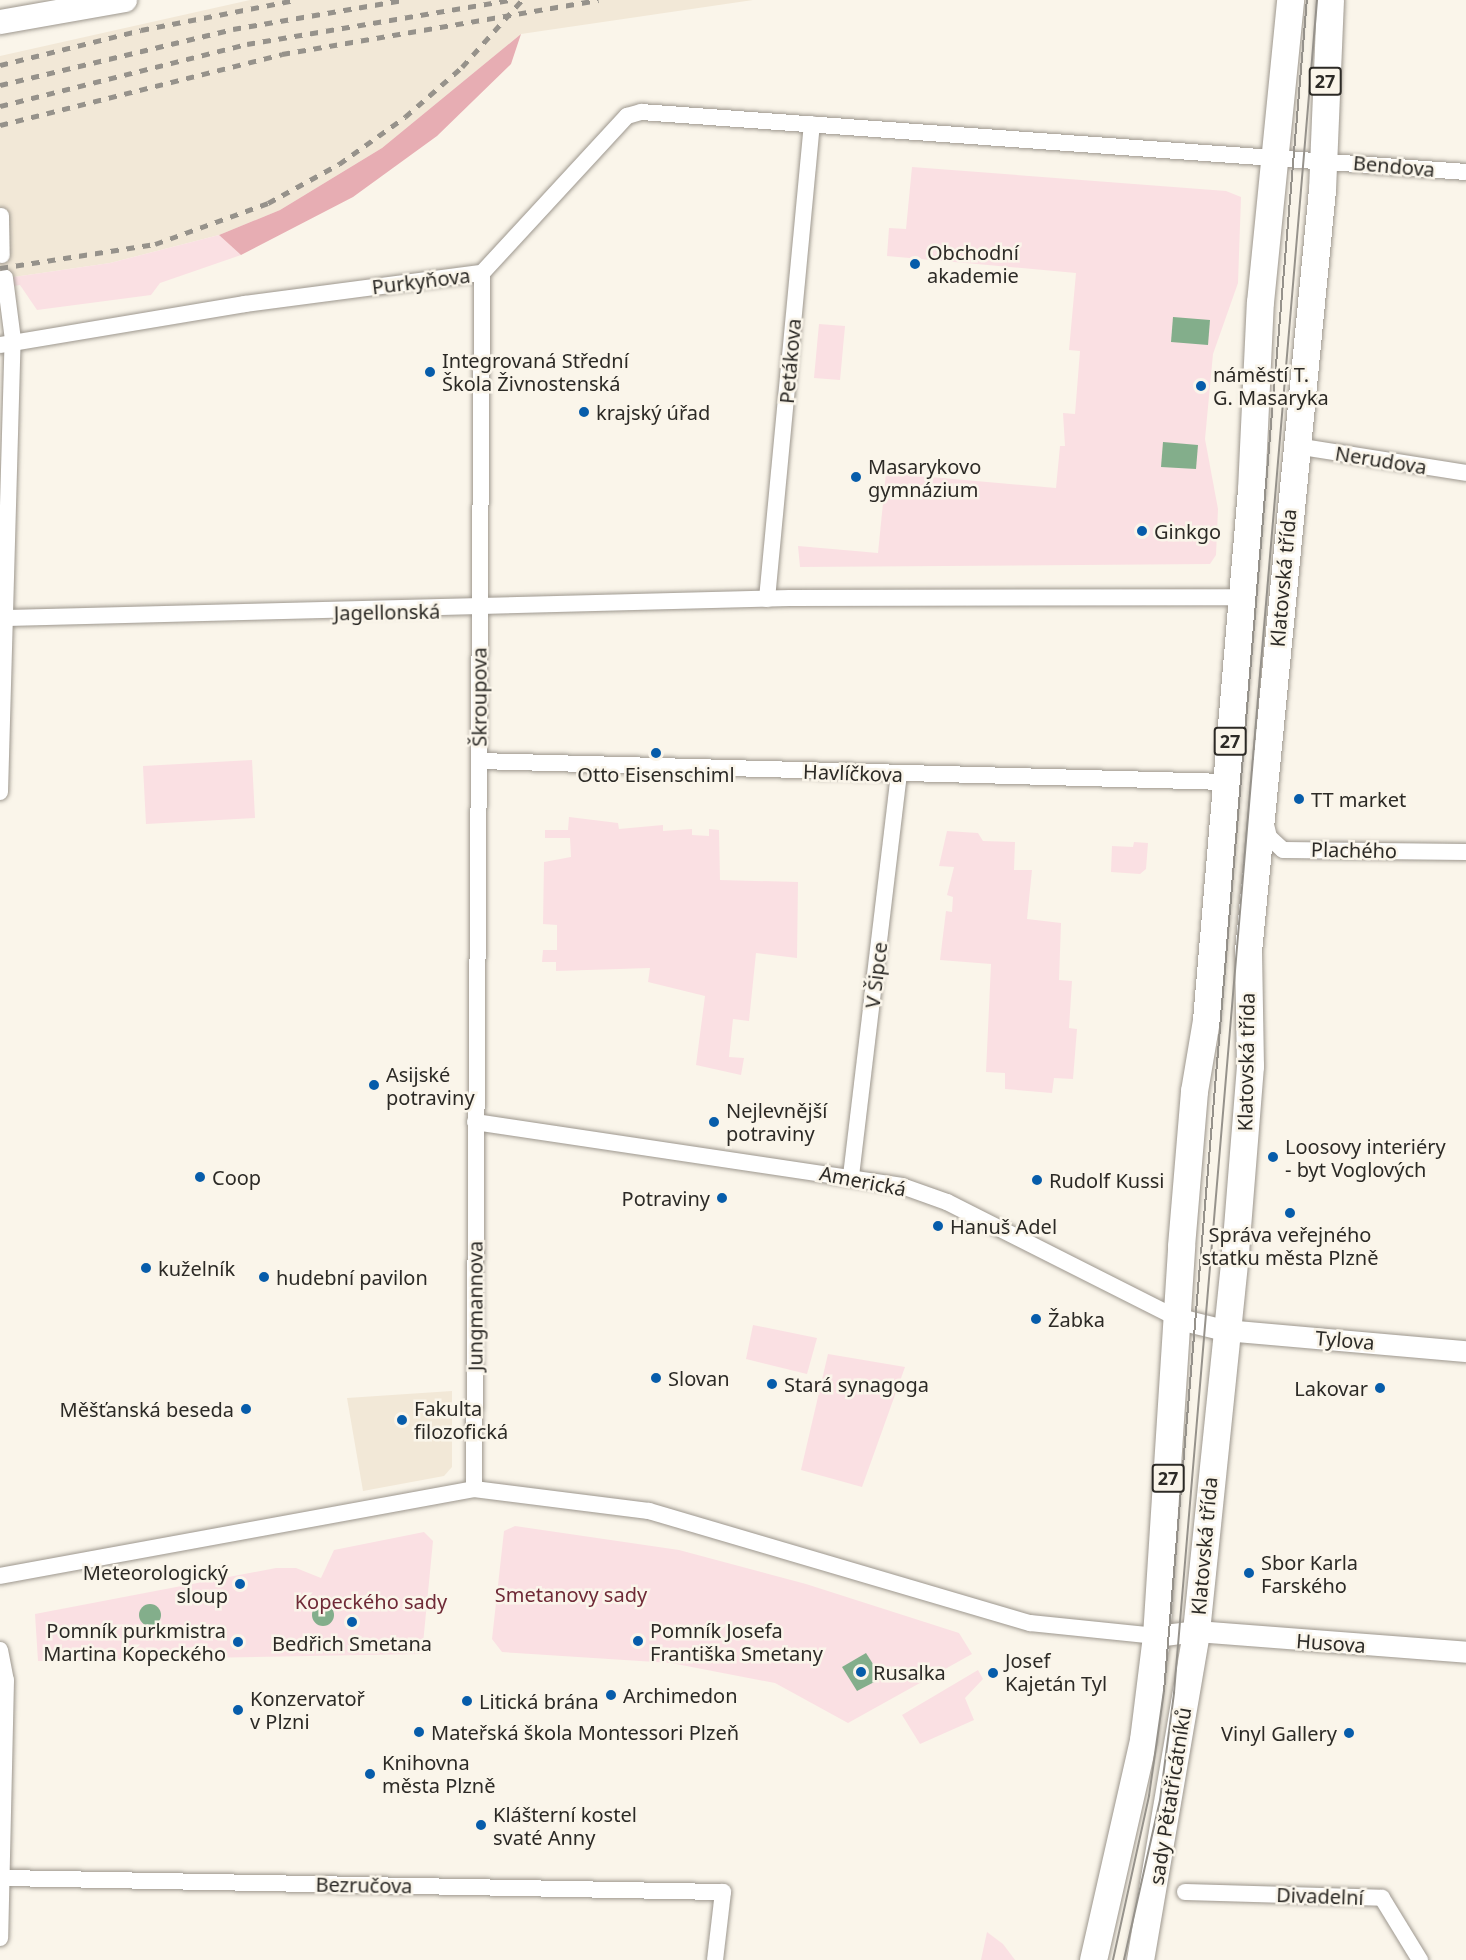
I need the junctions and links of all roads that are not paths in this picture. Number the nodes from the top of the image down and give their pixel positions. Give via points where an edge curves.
1 (126, 0) edge
2 (1290, 0) edge
3 (1330, 0) edge
4 (0, 22) edge
5 (812, 123) junction
6 (1275, 161) junction
7 (1322, 161) junction
8 (1466, 172) edge
9 (1, 216) edge
10 (2, 255) dead end
11 (482, 273) junction
12 (5, 278) dead end
13 (7, 342) edge
14 (1296, 446) junction
15 (1466, 473) edge
16 (1243, 597) junction
17 (767, 599) junction
18 (480, 610) junction
19 (7, 618) junction
20 (479, 761) junction
21 (899, 774) junction
22 (1227, 782) junction
23 (0, 792) edge
24 (1264, 815) junction
25 (1466, 852) edge
26 (475, 1122) junction
27 (851, 1176) junction
28 (1179, 1319) junction
29 (1224, 1330) junction
30 (1466, 1351) edge
31 (474, 1489) junction
32 (0, 1576) edge
33 (1196, 1631) junction
34 (1155, 1636) junction
35 (0, 1650) edge
36 (1466, 1652) edge
37 (4, 1878) junction
38 (1185, 1892) dead end
39 (0, 1938) edge
40 (715, 1960) edge
41 (1093, 1960) edge
42 (1140, 1960) edge
43 (1420, 1960) edge

1 - 4 main road
2 - 6 main road, Klatovská třída / 27
3 - 7 main road, Klatovská třída / 27
5 - 6 street
5 - 11 street, Purkyňova via 654,111 627,116
5 - 17 street, Petákova
6 - 7 street
6 - 16 main road, Klatovská třída / 27 via 1257,340
7 - 8 street, Bendova
7 - 14 main road, Klatovská třída / 27
9 - 10 street
11 - 13 street, Purkyňova
11 - 18 street, Škroupova
12 - 13 street
13 - 19 street
14 - 15 street, Nerudova
14 - 24 main road, Klatovská třída / 27
16 - 17 street
16 - 22 main road, Klatovská třída / 27
17 - 18 street, Jagellonská
18 - 19 street, Jagellonská
18 - 20 street, Škroupova
19 - 23 street
20 - 21 street, Havlíčkova
20 - 26 street, Škroupova
21 - 22 street, Havlíčkova
21 - 27 street, V Šipce
22 - 28 main road, Klatovská třída / 27 via 1206,1020 1193,1103
24 - 25 street, Plachého via 1269,837 1283,850
24 - 29 main road, Klatovská třída / 27 via 1248,951 1249,1078
26 - 27 street, Americká
26 - 31 street, Jungmannova
27 - 28 street, Americká via 947,1202
28 - 29 street, Americká
28 - 34 main road, Klatovská třída / 27
29 - 30 street, Tylova
29 - 33 main road, Klatovská třída / 27
31 - 32 street
31 - 34 street via 649,1511 1030,1623
33 - 34 street, Klatovská třída
33 - 36 street, Husova
33 - 42 main road, sady Pětatřicátníků / 27
34 - 41 main road, sady Pětatřicátníků / 27 via 1139,1762
35 - 37 street via 6,1680
37 - 39 street
37 - 40 street, Bezručova via 723,1892
38 - 43 street, Divadelní via 1382,1898

